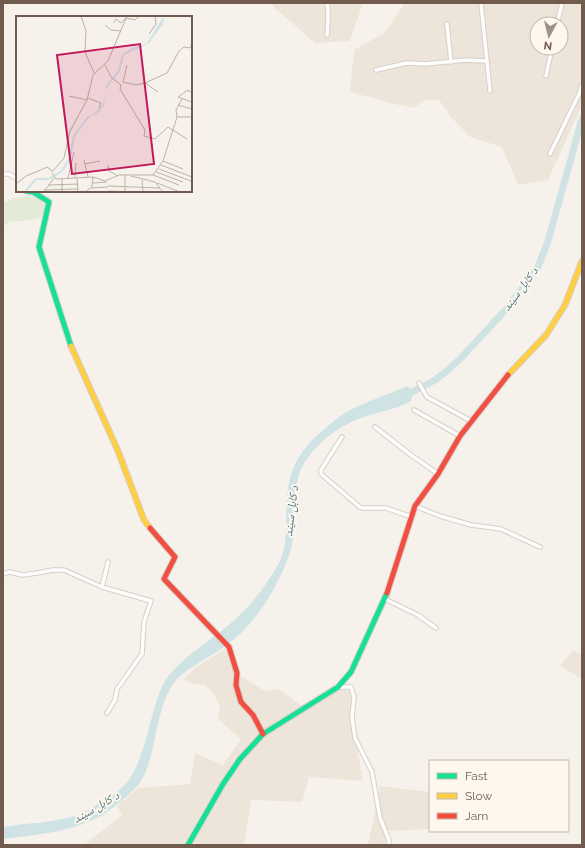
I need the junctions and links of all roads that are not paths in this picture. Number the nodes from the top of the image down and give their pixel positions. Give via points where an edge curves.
1 (327, 3) edge
2 (481, 3) edge
3 (562, 3) edge
4 (559, 16) edge
5 (447, 24) dead end
6 (327, 34) dead end
7 (550, 56) edge
8 (486, 61) junction
9 (451, 62) junction
10 (376, 70) dead end
11 (546, 76) dead end
12 (582, 85) edge
13 (490, 90) dead end
14 (550, 154) dead end
15 (3, 174) edge
16 (16, 178) edge
17 (33, 192) edge
18 (582, 261) edge
19 (419, 383) dead end
20 (414, 410) dead end
21 (472, 421) junction
22 (375, 427) dead end
23 (460, 436) junction
24 (342, 437) dead end
25 (438, 474) junction
26 (415, 506) junction
27 (412, 517) junction
28 (540, 547) dead end
29 (108, 562) dead end
30 (3, 574) edge
31 (102, 587) junction
32 (385, 599) junction
33 (436, 628) dead end
34 (338, 687) junction
35 (107, 713) dead end
36 (263, 734) junction
37 (188, 845) edge
38 (389, 845) edge

1 - 6 street
2 - 8 street
3 - 4 street
5 - 9 street
7 - 11 street
8 - 9 street
8 - 13 street
9 - 10 street via 407,63
12 - 14 street
15 - 16 street
17 - 36 main road via 49,202 40,247 73,351 118,451 144,520 175,556 164,579 229,646 237,673 236,685 242,702 253,715
18 - 21 main road via 564,305 546,335 514,368
19 - 21 street via 427,397
20 - 23 street
21 - 23 main road
22 - 25 street
23 - 25 main road
24 - 27 street via 321,474 361,508 386,508
25 - 26 main road
26 - 27 main road
26 - 28 street via 471,525 501,529
27 - 32 main road
29 - 31 street
30 - 31 street via 9,572 23,575 64,570
31 - 35 street via 151,602 144,622 142,654 117,689 115,700
32 - 33 street via 418,615
32 - 34 main road via 351,672
34 - 36 main road
34 - 38 street via 351,687 354,697 352,716 355,738 372,772 380,818
36 - 37 main road via 240,759 223,784

